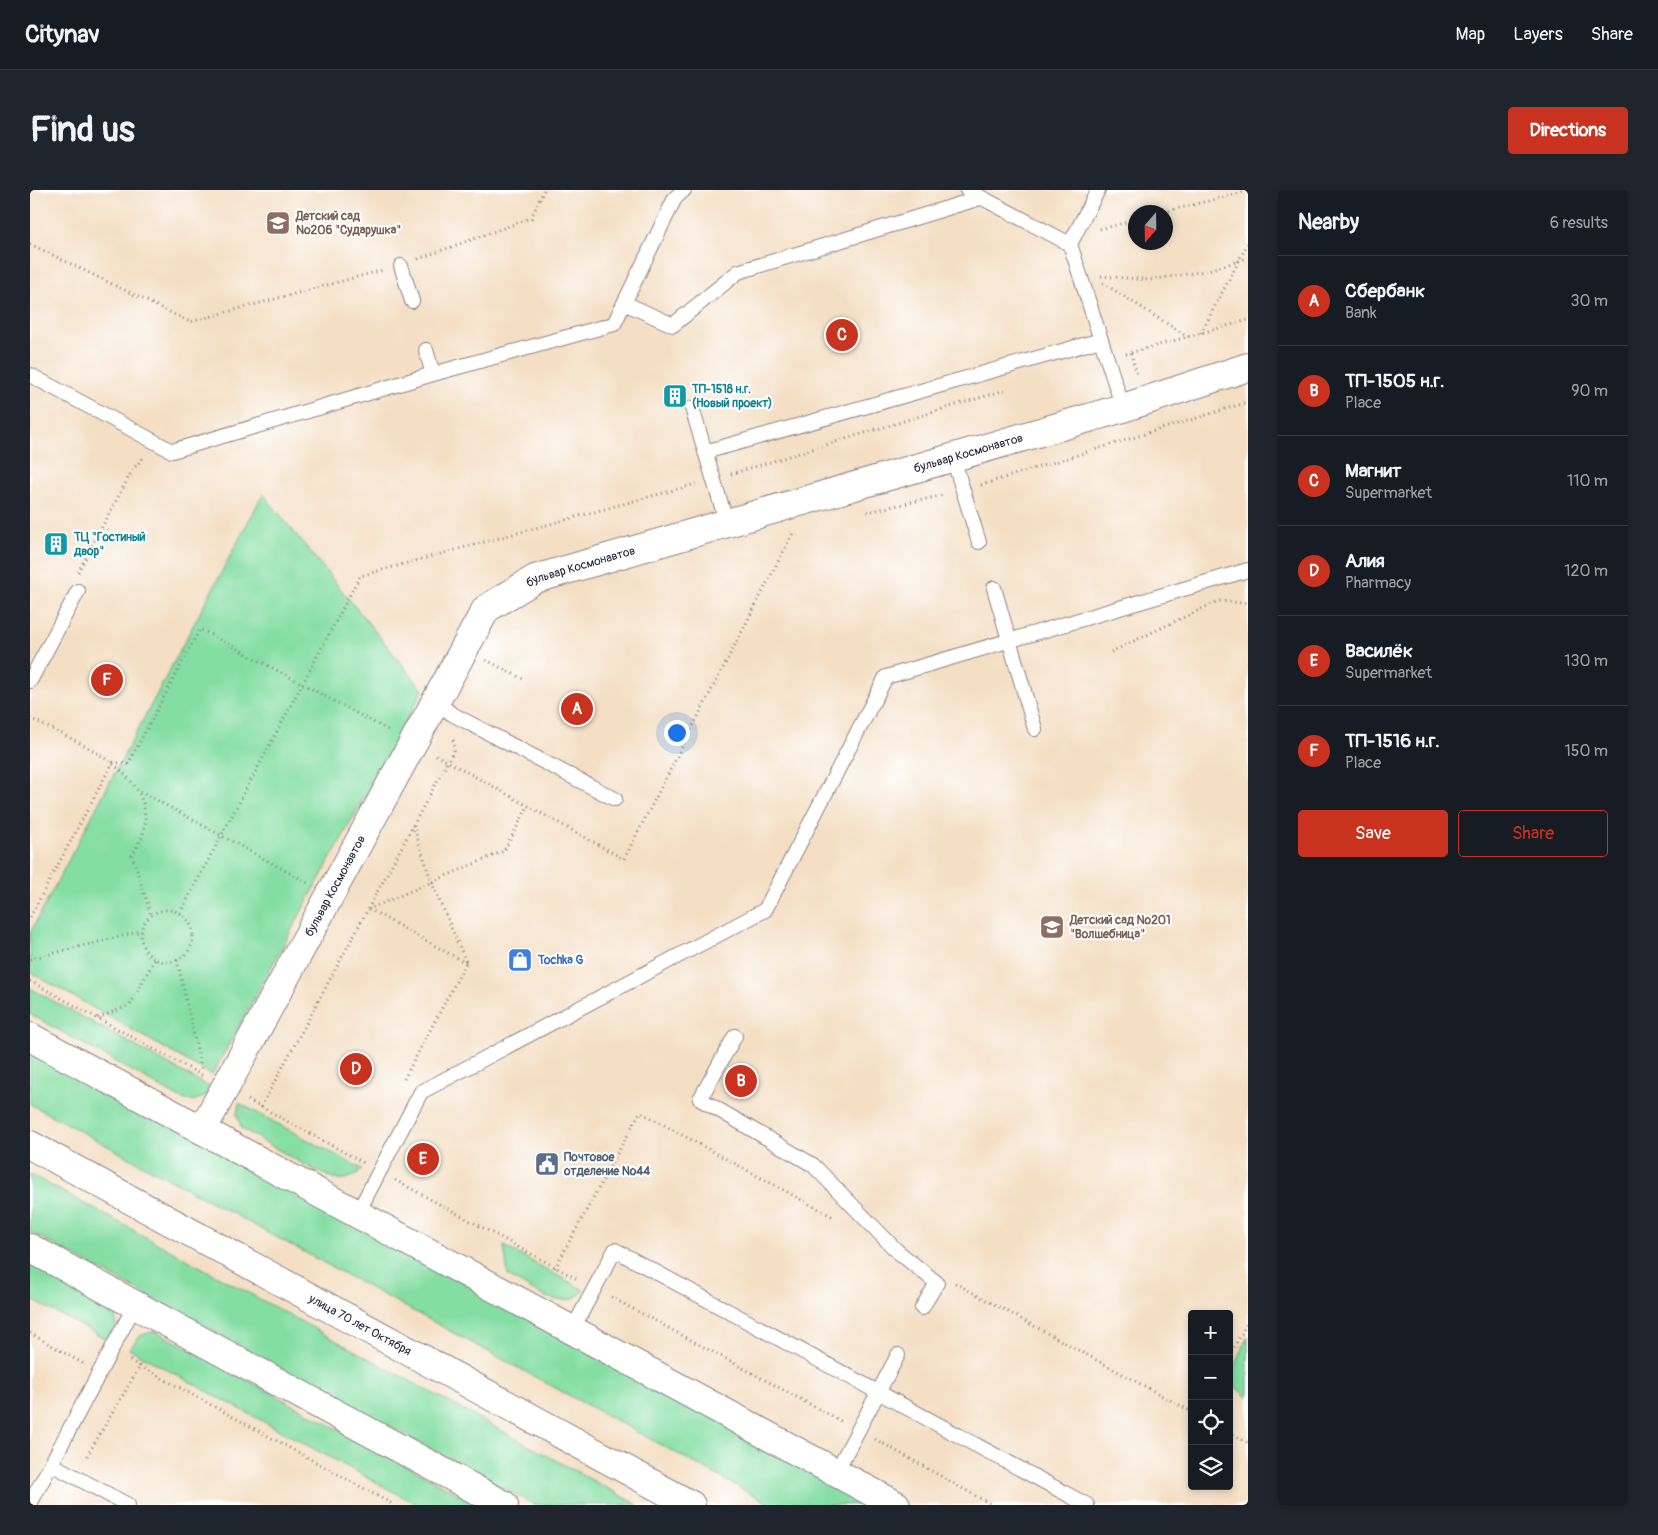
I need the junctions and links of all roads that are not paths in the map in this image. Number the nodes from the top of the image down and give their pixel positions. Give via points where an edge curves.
1 (684, 190) edge
2 (967, 190) edge
3 (1098, 190) edge
4 (980, 198) junction
5 (1072, 240) junction
6 (401, 266) road end
7 (412, 301) dead end
8 (624, 303) junction
9 (1101, 340) junction
10 (426, 350) dead end
11 (1248, 367) edge
12 (433, 374) junction
13 (30, 375) edge
14 (692, 408) dead end
15 (1123, 408) junction
16 (705, 452) junction
17 (953, 458) junction
18 (727, 524) junction
19 (979, 542) dead end
20 (1248, 570) edge
21 (994, 588) dead end
22 (78, 590) dead end
23 (1008, 640) junction
24 (30, 681) edge
25 (444, 708) junction
26 (1035, 729) dead end
27 (615, 799) dead end
28 (735, 1036) dead end
29 (30, 1037) edge
30 (202, 1130) junction
31 (30, 1145) edge
32 (358, 1214) junction
33 (30, 1248) edge
34 (135, 1305) junction
35 (922, 1308) dead end
36 (572, 1330) junction
37 (898, 1355) dead end
38 (878, 1393) junction
39 (51, 1464) junction
40 (836, 1472) junction
41 (30, 1504) edge
42 (128, 1505) edge
43 (504, 1505) edge
44 (691, 1505) edge
45 (896, 1505) edge
46 (1086, 1505) edge

1 - 8 lane via 674,198
2 - 4 lane
3 - 5 lane
4 - 5 lane
4 - 8 lane via 738,272 674,325
5 - 9 lane via 1084,272
6 - 7 lane
8 - 12 lane via 614,324
9 - 15 lane
9 - 16 lane
10 - 12 lane
11 - 15 street, бульвар Космонавтов
12 - 13 lane via 172,451
14 - 16 lane
15 - 17 street, бульвар Космонавтов
16 - 18 lane
17 - 18 street, бульвар Космонавтов
17 - 19 lane
18 - 25 street, бульвар Космонавтов via 535,579 486,609
20 - 23 lane
21 - 23 lane
22 - 24 lane
23 - 26 lane
23 - 32 lane via 886,677 765,910 421,1092
25 - 27 lane
25 - 30 street, бульвар Космонавтов via 413,743
28 - 35 lane via 700,1099 813,1165 897,1251 937,1283
29 - 30 street
30 - 32 street
31 - 44 street, улица 70 лет Октября
32 - 36 street
33 - 34 street
34 - 39 lane
34 - 43 street
36 - 38 lane via 615,1250
36 - 40 street
37 - 38 lane
38 - 40 lane
38 - 46 lane
39 - 41 lane
39 - 42 lane
40 - 45 street

